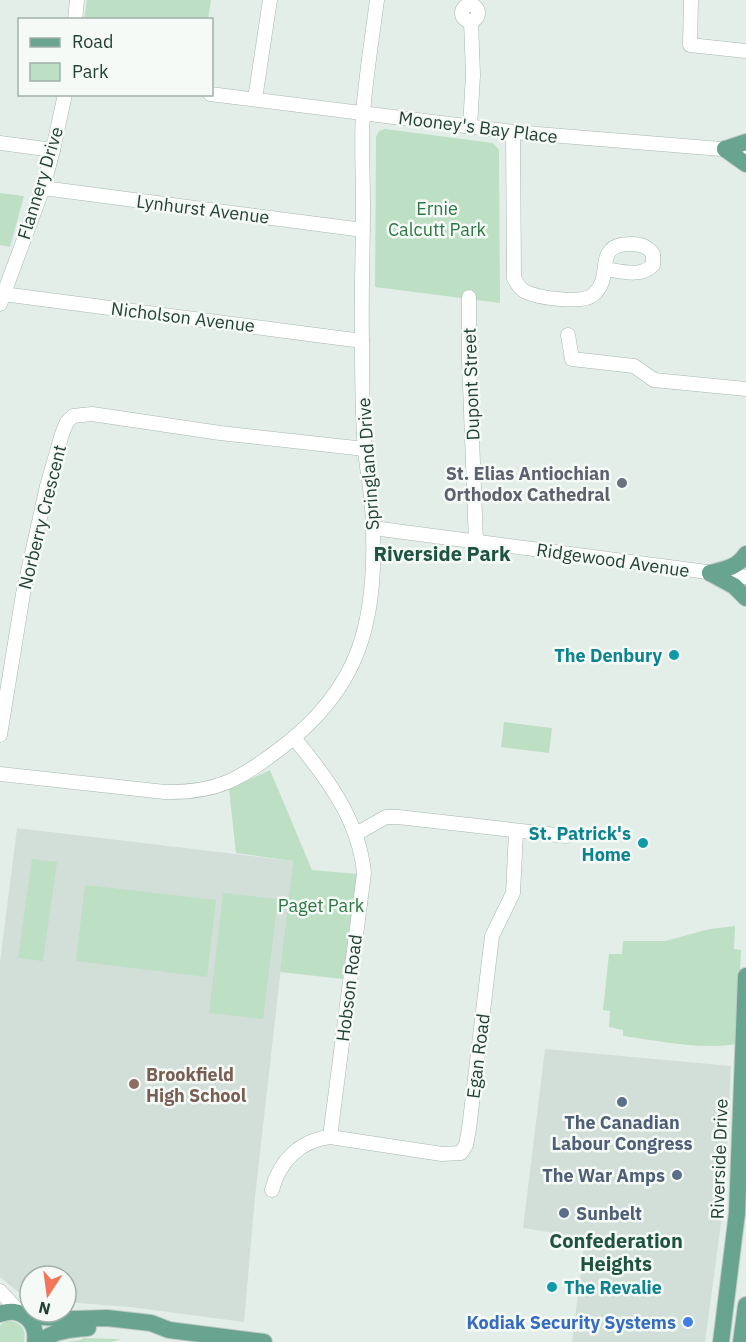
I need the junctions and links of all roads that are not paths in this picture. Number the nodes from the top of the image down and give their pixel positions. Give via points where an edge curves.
1 (77, 0) edge
2 (270, 0) edge
3 (377, 0) edge
4 (691, 0) edge
5 (75, 18) edge
6 (471, 21) dead end
7 (746, 51) edge
8 (213, 94) edge
9 (65, 96) edge
10 (255, 99) junction
11 (363, 113) junction
12 (470, 127) junction
13 (513, 132) junction
14 (746, 142) edge
15 (0, 143) edge
16 (725, 149) junction
17 (53, 150) junction
18 (746, 151) edge
19 (746, 164) edge
20 (43, 188) junction
21 (363, 230) junction
22 (605, 269) dead end
23 (469, 297) dead end
24 (2, 299) edge
25 (568, 336) dead end
26 (362, 340) junction
27 (746, 389) edge
28 (365, 449) junction
29 (373, 528) junction
30 (476, 542) junction
31 (746, 554) edge
32 (710, 573) junction
33 (746, 577) edge
34 (746, 598) edge
35 (0, 735) edge
36 (294, 738) junction
37 (0, 774) edge
38 (516, 832) junction
39 (356, 834) junction
40 (566, 836) dead end
41 (746, 976) edge
42 (744, 1051) edge
43 (330, 1137) junction
44 (272, 1190) dead end
45 (0, 1292) edge
46 (746, 1305) edge
47 (18, 1309) edge
48 (18, 1313) edge
49 (0, 1314) edge
50 (78, 1320) edge
51 (32, 1324) edge
52 (169, 1330) junction
53 (743, 1338) edge
54 (35, 1342) edge
55 (40, 1342) edge
56 (264, 1342) edge
57 (722, 1342) edge

1 - 5 street
2 - 10 street
3 - 11 street, Springland Drive
4 - 7 street via 690,45
6 - 12 street
8 - 10 street, Mooney's Bay Place
9 - 17 street, Flannery Drive
10 - 11 street, Mooney's Bay Place
11 - 12 street, Mooney's Bay Place
11 - 21 street, Springland Drive
12 - 13 street, Mooney's Bay Place
13 - 16 street, Mooney's Bay Place
13 - 22 street via 514,279 518,286 536,296 584,300 597,290
14 - 16 main road
15 - 17 street
16 - 18 street, Mooney's Bay Place
16 - 19 main road
17 - 20 street, Flannery Drive
20 - 21 street, Lynhurst Avenue
20 - 24 street, Flannery Drive
21 - 26 street, Springland Drive
23 - 30 street, Dupont Street
24 - 26 street, Nicholson Avenue
25 - 27 street via 572,359 634,366 654,380
26 - 28 street, Springland Drive
28 - 29 street, Springland Drive
28 - 35 street, Norberry Crescent via 92,414 74,416 62,434 47,486 23,594
29 - 30 street, Ridgewood Avenue
29 - 36 street, Springland Drive via 374,573 369,612 356,657 341,688
30 - 32 street, Ridgewood Avenue
31 - 32 main road via 739,564
32 - 33 street, Ridgewood Avenue
32 - 34 main road via 734,586
36 - 37 street, Springland Drive via 229,783 187,792
36 - 39 street, Hobson Road via 340,800
38 - 39 street via 398,817 386,818
38 - 40 street
38 - 43 street, Egan Road via 513,893 492,936 466,1144 461,1153 442,1154
39 - 43 street, Hobson Road via 364,873
41 - 42 main road, Riverside Drive
42 - 57 main road, Riverside Drive via 736,1214
43 - 44 street via 316,1138 299,1148 284,1163
45 - 47 street
46 - 53 main road
48 - 49 main road
50 - 52 main road via 107,1318 151,1323
51 - 54 main road
52 - 55 main road via 150,1333 81,1329 63,1331
52 - 56 main road

